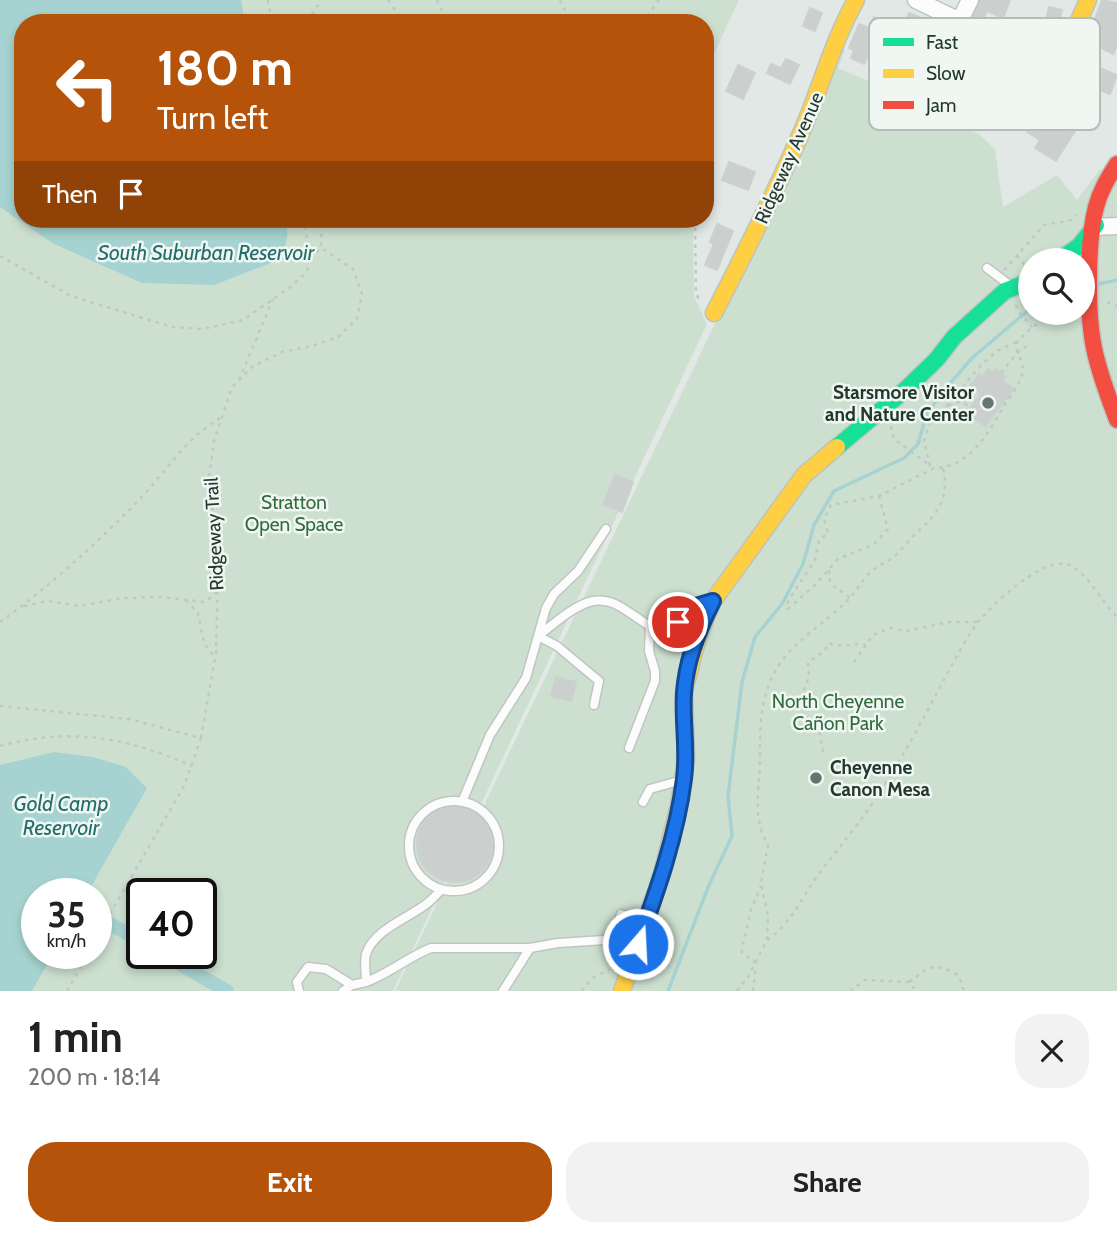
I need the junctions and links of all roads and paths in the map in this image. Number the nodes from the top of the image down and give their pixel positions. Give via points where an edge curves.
1 (856, 0) edge
2 (916, 0) edge
3 (970, 0) edge
4 (1088, 0) edge
5 (954, 18) edge
6 (961, 18) edge
7 (1080, 18) edge
8 (1117, 164) edge
9 (1117, 186) edge
10 (1077, 210) dead end
11 (1094, 226) junction
12 (1117, 226) edge
13 (305, 228) edge
14 (322, 228) edge
15 (695, 228) edge
16 (321, 248) junction
17 (1058, 248) edge
18 (1076, 248) edge
19 (1017, 255) junction
20 (0, 256) edge
21 (310, 258) junction
22 (1018, 259) edge
23 (1008, 266) dead end
24 (987, 268) dead end
25 (1018, 277) edge
26 (1018, 293) edge
27 (273, 299) junction
28 (1017, 310) dead end
29 (709, 311) joint
30 (1036, 325) edge
31 (1032, 327) junction
32 (1017, 342) junction
33 (1030, 344) dead end
34 (1017, 353) junction
35 (1001, 373) dead end
36 (238, 381) junction
37 (959, 391) junction
38 (948, 405) junction
39 (222, 417) junction
40 (889, 420) dead end
41 (1117, 420) edge
42 (932, 467) junction
43 (943, 468) junction
44 (879, 496) junction
45 (606, 529) dead end
46 (829, 570) junction
47 (218, 591) junction
48 (850, 598) junction
49 (186, 600) junction
50 (713, 601) junction
51 (23, 606) junction
52 (1117, 617) edge
53 (0, 622) edge
54 (978, 622) junction
55 (650, 626) junction
56 (538, 636) junction
57 (865, 644) junction
58 (215, 659) junction
59 (854, 662) dead end
60 (594, 705) dead end
61 (0, 706) edge
62 (201, 738) junction
63 (0, 746) edge
64 (629, 748) dead end
65 (823, 752) dead end
66 (192, 766) junction
67 (684, 779) junction
68 (461, 802) junction
69 (643, 802) dead end
70 (761, 884) junction
71 (441, 890) junction
72 (112, 910) edge
73 (646, 921) junction
74 (767, 940) junction
75 (530, 948) junction
76 (614, 960) dead end
77 (756, 963) junction
78 (79, 969) edge
79 (366, 982) junction
80 (909, 982) junction
81 (352, 985) junction
82 (67, 991) edge
83 (299, 991) edge
84 (342, 991) edge
85 (503, 991) edge
86 (582, 991) edge
87 (622, 991) edge
88 (737, 991) edge
89 (753, 991) edge
90 (850, 991) edge
91 (916, 991) edge
92 (964, 991) edge

1 - 29 street, Ridgeway Avenue via 748,248
2 - 5 street
3 - 6 street
4 - 7 street
8 - 11 street via 1104,184
9 - 11 street via 1105,217
10 - 19 path via 1072,220 1044,225
11 - 12 street
11 - 17 street
11 - 18 street
11 - 41 street via 1090,283 1095,353
13 - 21 path
14 - 16 path
15 - 29 path via 696,293
16 - 21 path
16 - 36 path, Ridgeway Trail via 353,269 362,294 357,319 338,337 282,352 252,367
19 - 22 path
19 - 23 path
20 - 27 path via 71,296 172,327 202,329 243,320
21 - 27 path via 307,272
24 - 25 lane
26 - 50 street via 804,475
27 - 36 path
28 - 31 path
30 - 31 path
31 - 32 path
32 - 34 path
32 - 37 path via 997,351
33 - 34 path
34 - 35 path
34 - 43 path via 1023,372 994,427 959,462
36 - 39 path, Ridgeway Trail
37 - 38 path
37 - 38 path via 970,406
38 - 42 path via 931,419 924,441
39 - 47 path, Ridgeway Trail via 209,477
39 - 51 path via 205,426 138,501
40 - 42 path via 894,439
42 - 43 path
42 - 44 path
43 - 48 path via 947,485 934,517 873,570
44 - 46 path via 888,529 873,545 838,559
44 - 46 path via 831,505 824,519 828,533 819,540 816,560 788,601 788,609
45 - 56 lane via 578,571 554,594
46 - 48 path via 830,583
47 - 49 path via 205,602
47 - 58 path, Ridgeway Trail
48 - 70 path via 794,647 766,692 759,722 757,816 768,845
49 - 51 path via 124,598 78,606 48,601
49 - 58 path via 198,613 204,643
50 - 55 lane via 696,606 669,628
50 - 67 street via 684,691
51 - 53 path
52 - 54 path via 1082,574 1066,564 1044,567 1024,580
54 - 57 path via 906,631 890,628
54 - 74 path via 880,793 781,931
55 - 56 lane via 615,603 595,600
55 - 64 lane via 655,681
56 - 60 lane via 558,646 599,681
56 - 68 lane via 526,678 490,735
57 - 59 path
57 - 65 path via 839,647 829,643 808,662 810,677 804,689 813,693
58 - 62 path, Ridgeway Trail
61 - 62 path via 129,719
62 - 66 path, Ridgeway Trail
63 - 66 path via 50,736 100,736
66 - 72 path, Ridgeway Trail
67 - 69 lane via 650,789
67 - 73 street
68 - 71 lane via 449,801 425,812 410,838 416,870
68 - 71 lane via 489,818 499,852 495,867 483,881 467,890
70 - 74 path via 768,915
70 - 77 path via 742,949
71 - 79 lane via 371,945 365,962
73 - 75 lane via 621,914 616,929 605,940
73 - 87 street
74 - 77 path
75 - 79 lane via 431,948
75 - 85 lane
76 - 86 path via 610,969 591,979
77 - 88 path
77 - 89 path
78 - 82 path
79 - 81 lane
80 - 90 path via 865,980
80 - 91 path
80 - 92 path via 930,966 943,966 959,976
81 - 83 lane via 326,969 308,967 298,982
81 - 84 lane

